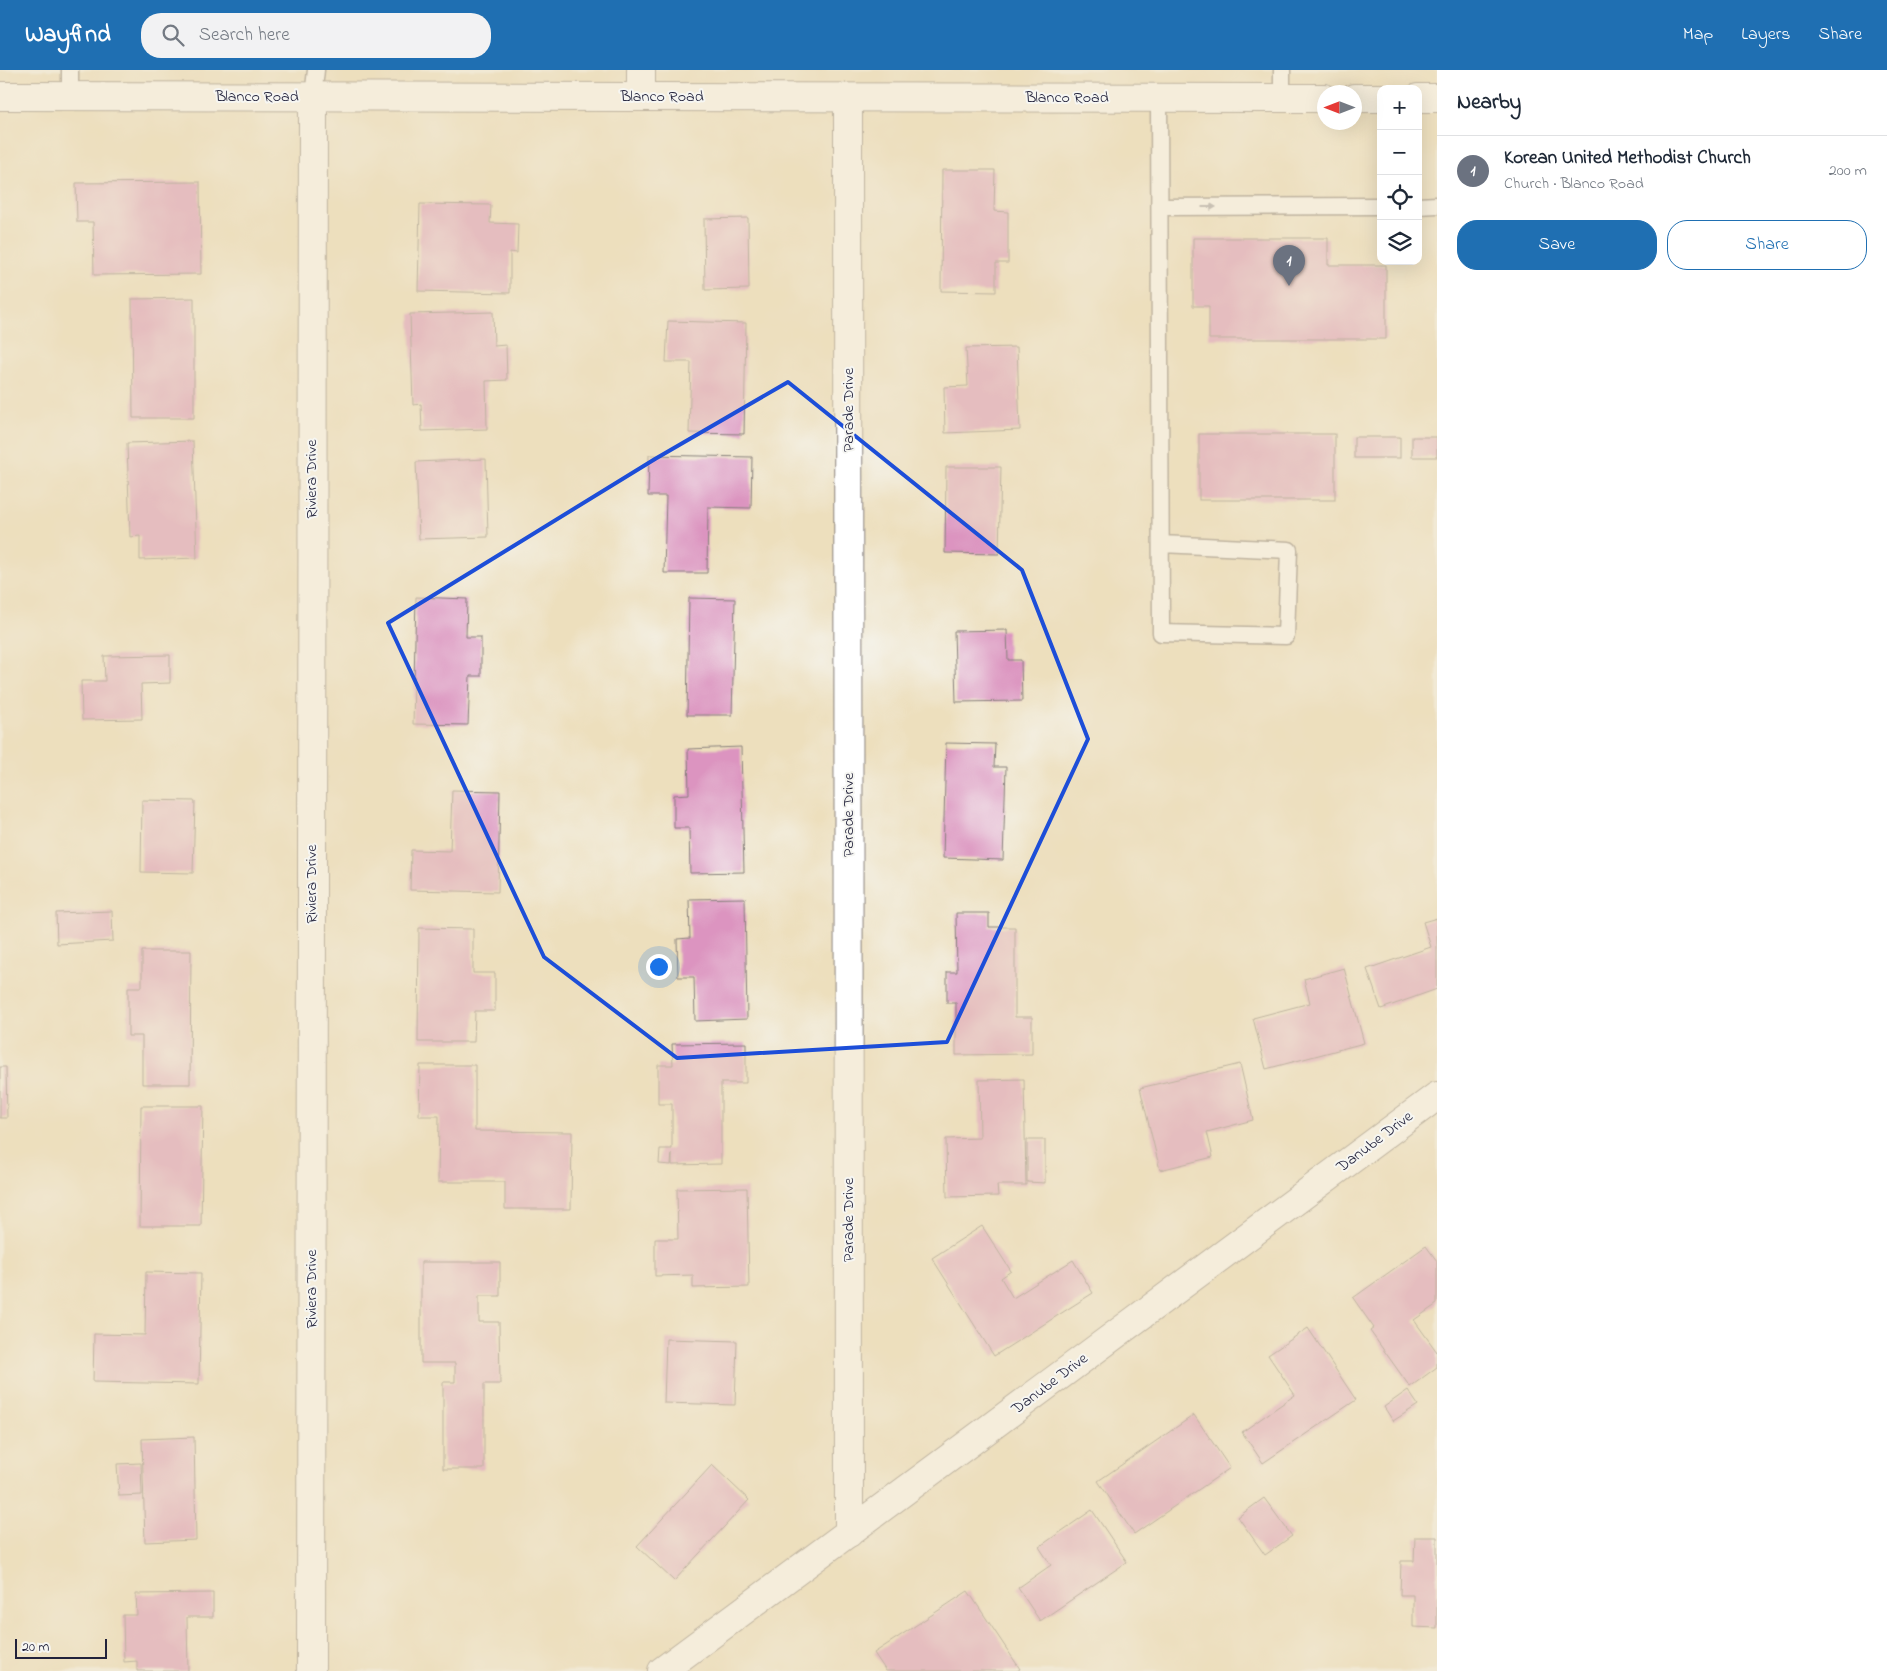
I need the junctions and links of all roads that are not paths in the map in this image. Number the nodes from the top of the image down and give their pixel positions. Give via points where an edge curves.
1 (316, 70) edge
2 (641, 70) edge
3 (1282, 70) edge
4 (70, 83) edge
5 (0, 96) edge
6 (313, 97) junction
7 (641, 97) junction
8 (848, 98) junction
9 (1159, 98) junction
10 (1282, 98) junction
11 (1317, 98) edge
12 (1362, 98) edge
13 (1377, 98) edge
14 (1422, 98) edge
15 (1437, 98) edge
16 (1437, 205) edge
17 (1377, 206) edge
18 (1422, 206) edge
19 (1160, 207) junction
20 (1161, 544) junction
21 (1437, 1096) edge
22 (849, 1533) junction
23 (311, 1671) edge
24 (662, 1671) edge

1 - 6 lane
2 - 7 street
3 - 10 lane
4 - 5 street, Blanco Road
4 - 6 street, Blanco Road
6 - 7 street, Blanco Road
6 - 23 street, Riviera Drive
7 - 8 street, Blanco Road
8 - 9 street, Blanco Road
8 - 22 street, Parade Drive
9 - 10 street, Blanco Road
9 - 19 lane
10 - 11 street, Blanco Road
12 - 13 street
14 - 15 street
16 - 18 lane
19 -> 17 lane
19 - 20 lane
20 - 20 lane via 1289,550 1286,636 1161,633
21 - 22 street, Danube Drive
22 - 24 street, Danube Drive

